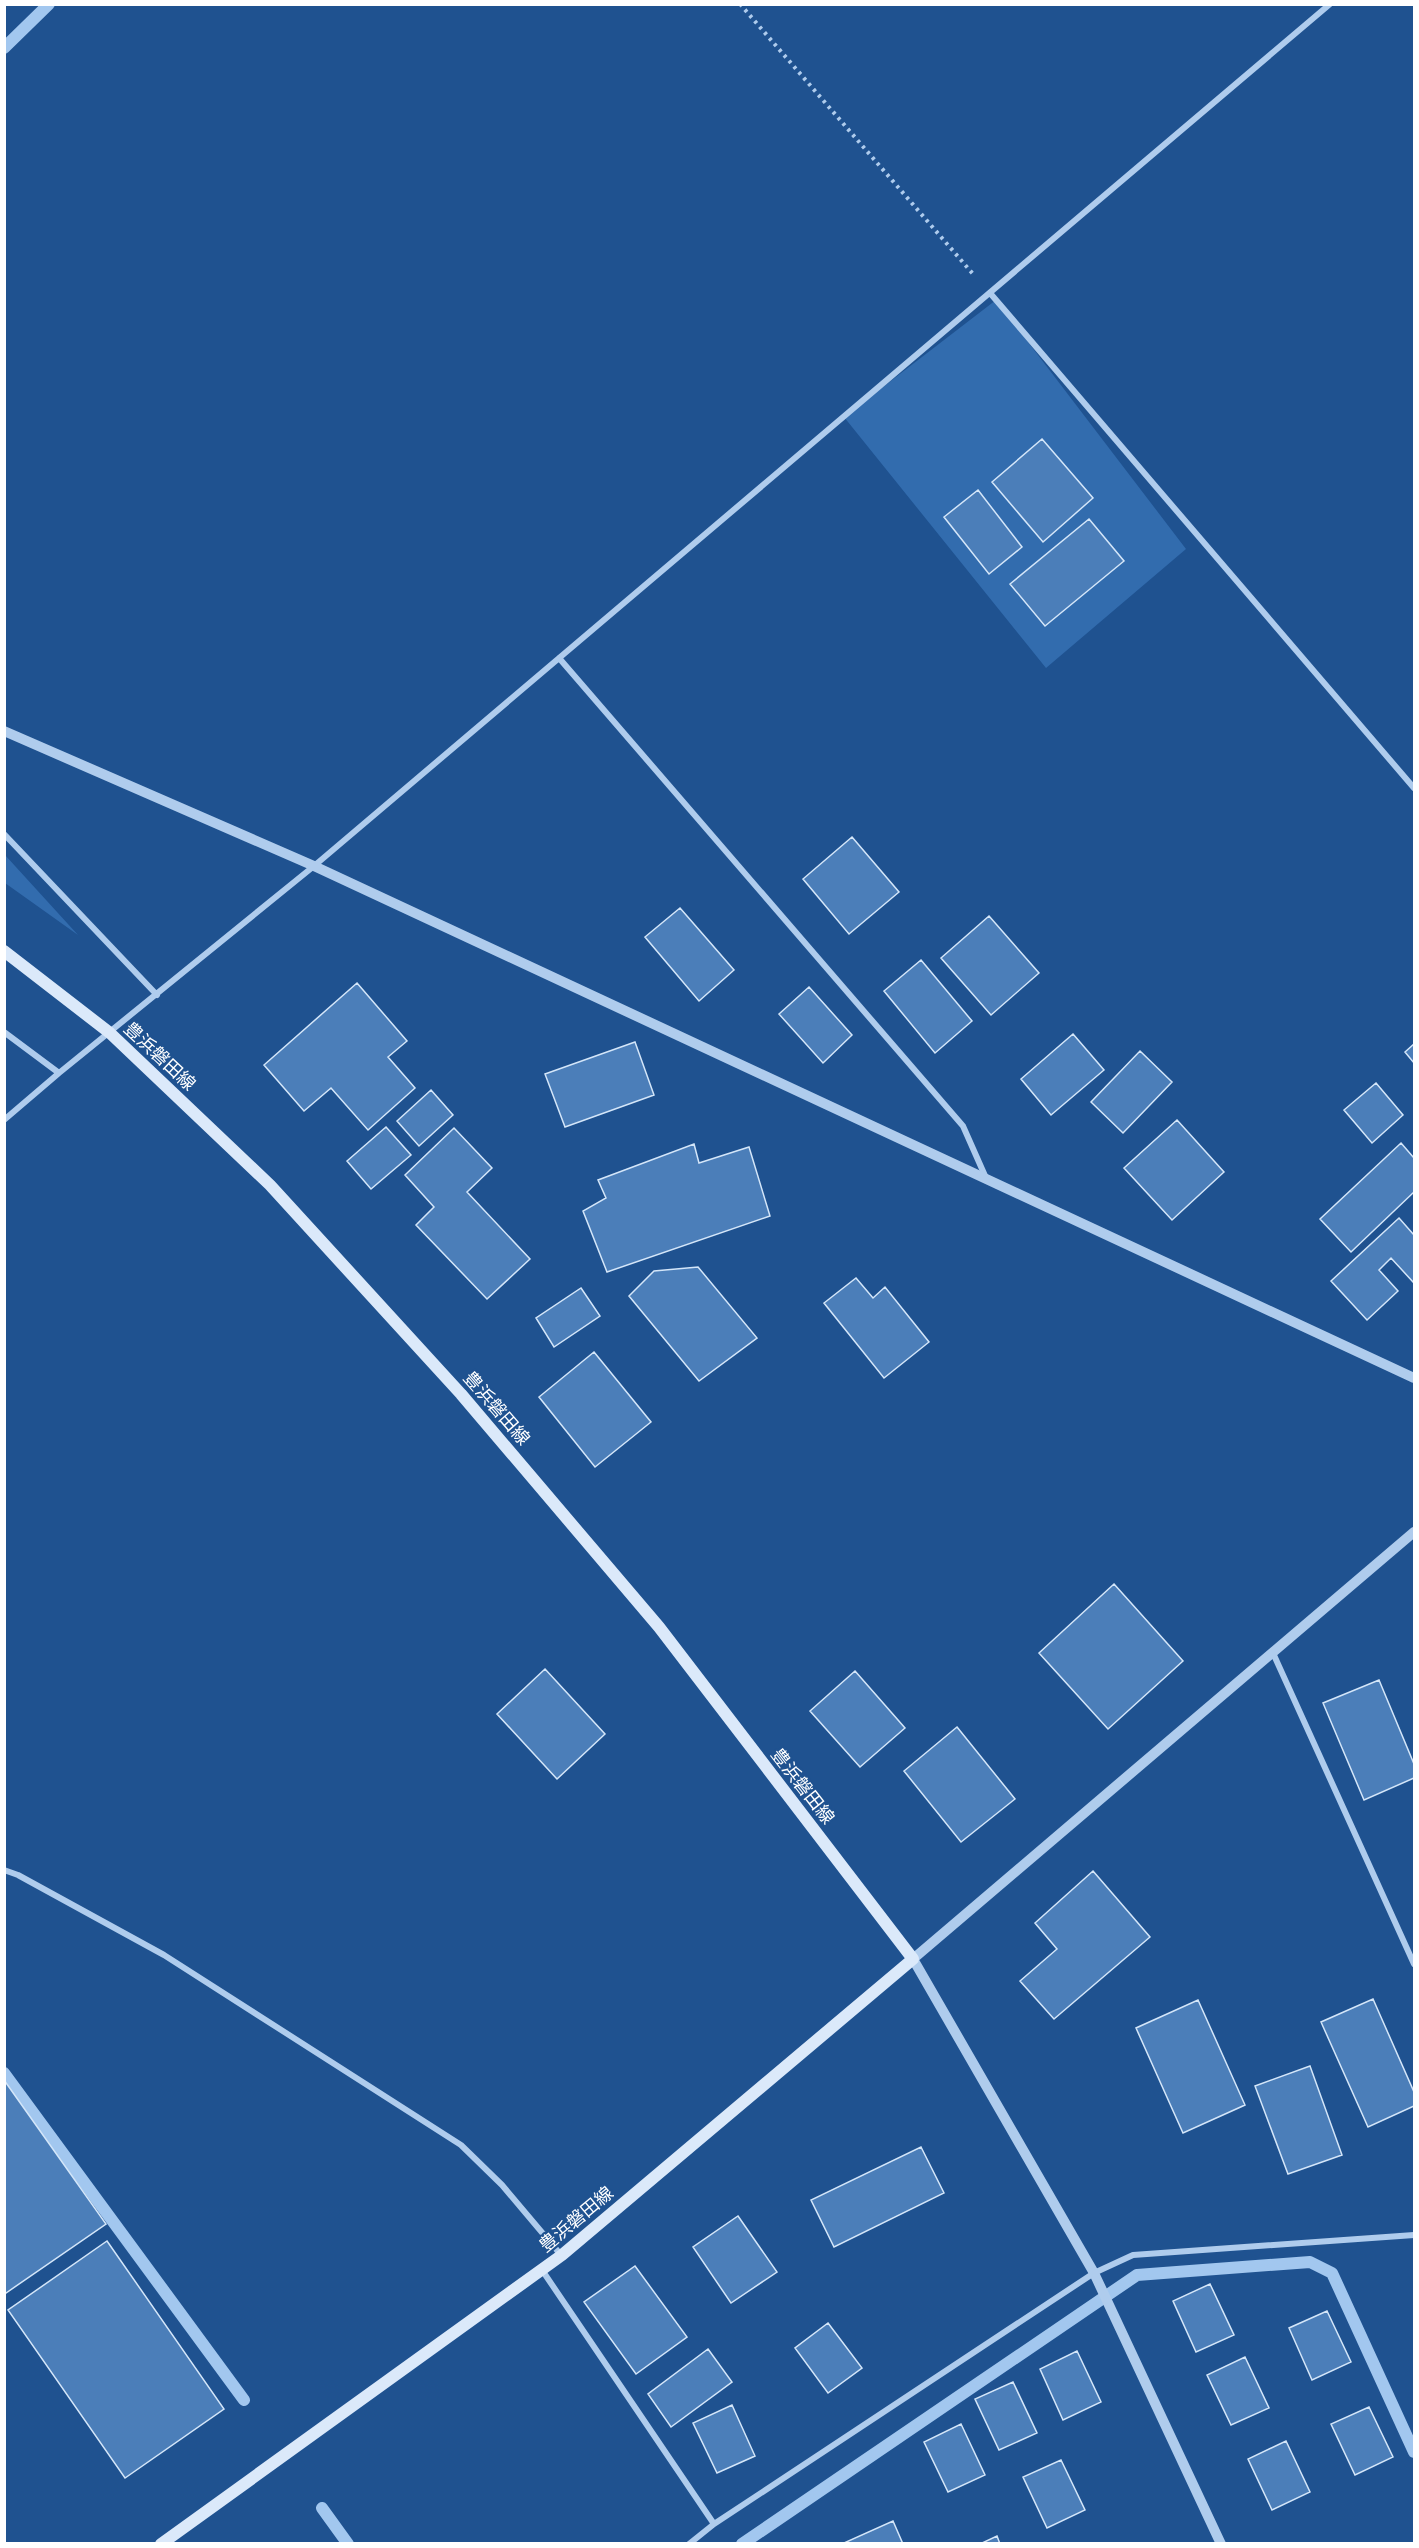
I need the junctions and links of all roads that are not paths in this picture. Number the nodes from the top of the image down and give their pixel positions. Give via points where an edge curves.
1 (1330, 4) edge
2 (990, 293) junction
3 (559, 658) junction
4 (4, 731) edge
5 (1414, 788) edge
6 (4, 834) edge
7 (314, 866) junction
8 (4, 951) edge
9 (156, 995) junction
10 (4, 1032) edge
11 (110, 1033) junction
12 (59, 1073) junction
13 (4, 1120) edge
14 (987, 1179) junction
15 (1414, 1378) edge
16 (1414, 1532) edge
17 (1273, 1653) junction
18 (4, 1870) edge
19 (913, 1959) junction
20 (1414, 1964) edge
21 (1414, 2235) edge
22 (562, 2255) junction
23 (542, 2270) junction
24 (1094, 2273) junction
25 (714, 2524) junction
26 (161, 2544) edge
27 (689, 2544) edge
28 (1221, 2544) edge

1 - 2 street
2 - 3 street
2 - 5 street
3 - 7 street
3 - 14 street via 963,1126
4 - 7 street
6 - 9 street
7 - 9 street
7 - 14 street
8 - 11 main road, 豊浜磐田線
9 - 11 street
10 - 12 street
11 - 12 street
11 - 19 main road, 豊浜磐田線 via 270,1185 461,1394 659,1627
12 - 13 street
14 - 15 street
16 - 17 street
17 - 19 street
17 - 20 street
18 - 22 street via 164,1955 461,2145 502,2185
19 - 22 main road, 豊浜磐田線
19 - 24 street
21 - 24 street via 1132,2255
22 - 23 main road, 豊浜磐田線
23 - 25 street
23 - 26 main road, 豊浜磐田線
24 - 25 street
24 - 28 street
25 - 27 street

